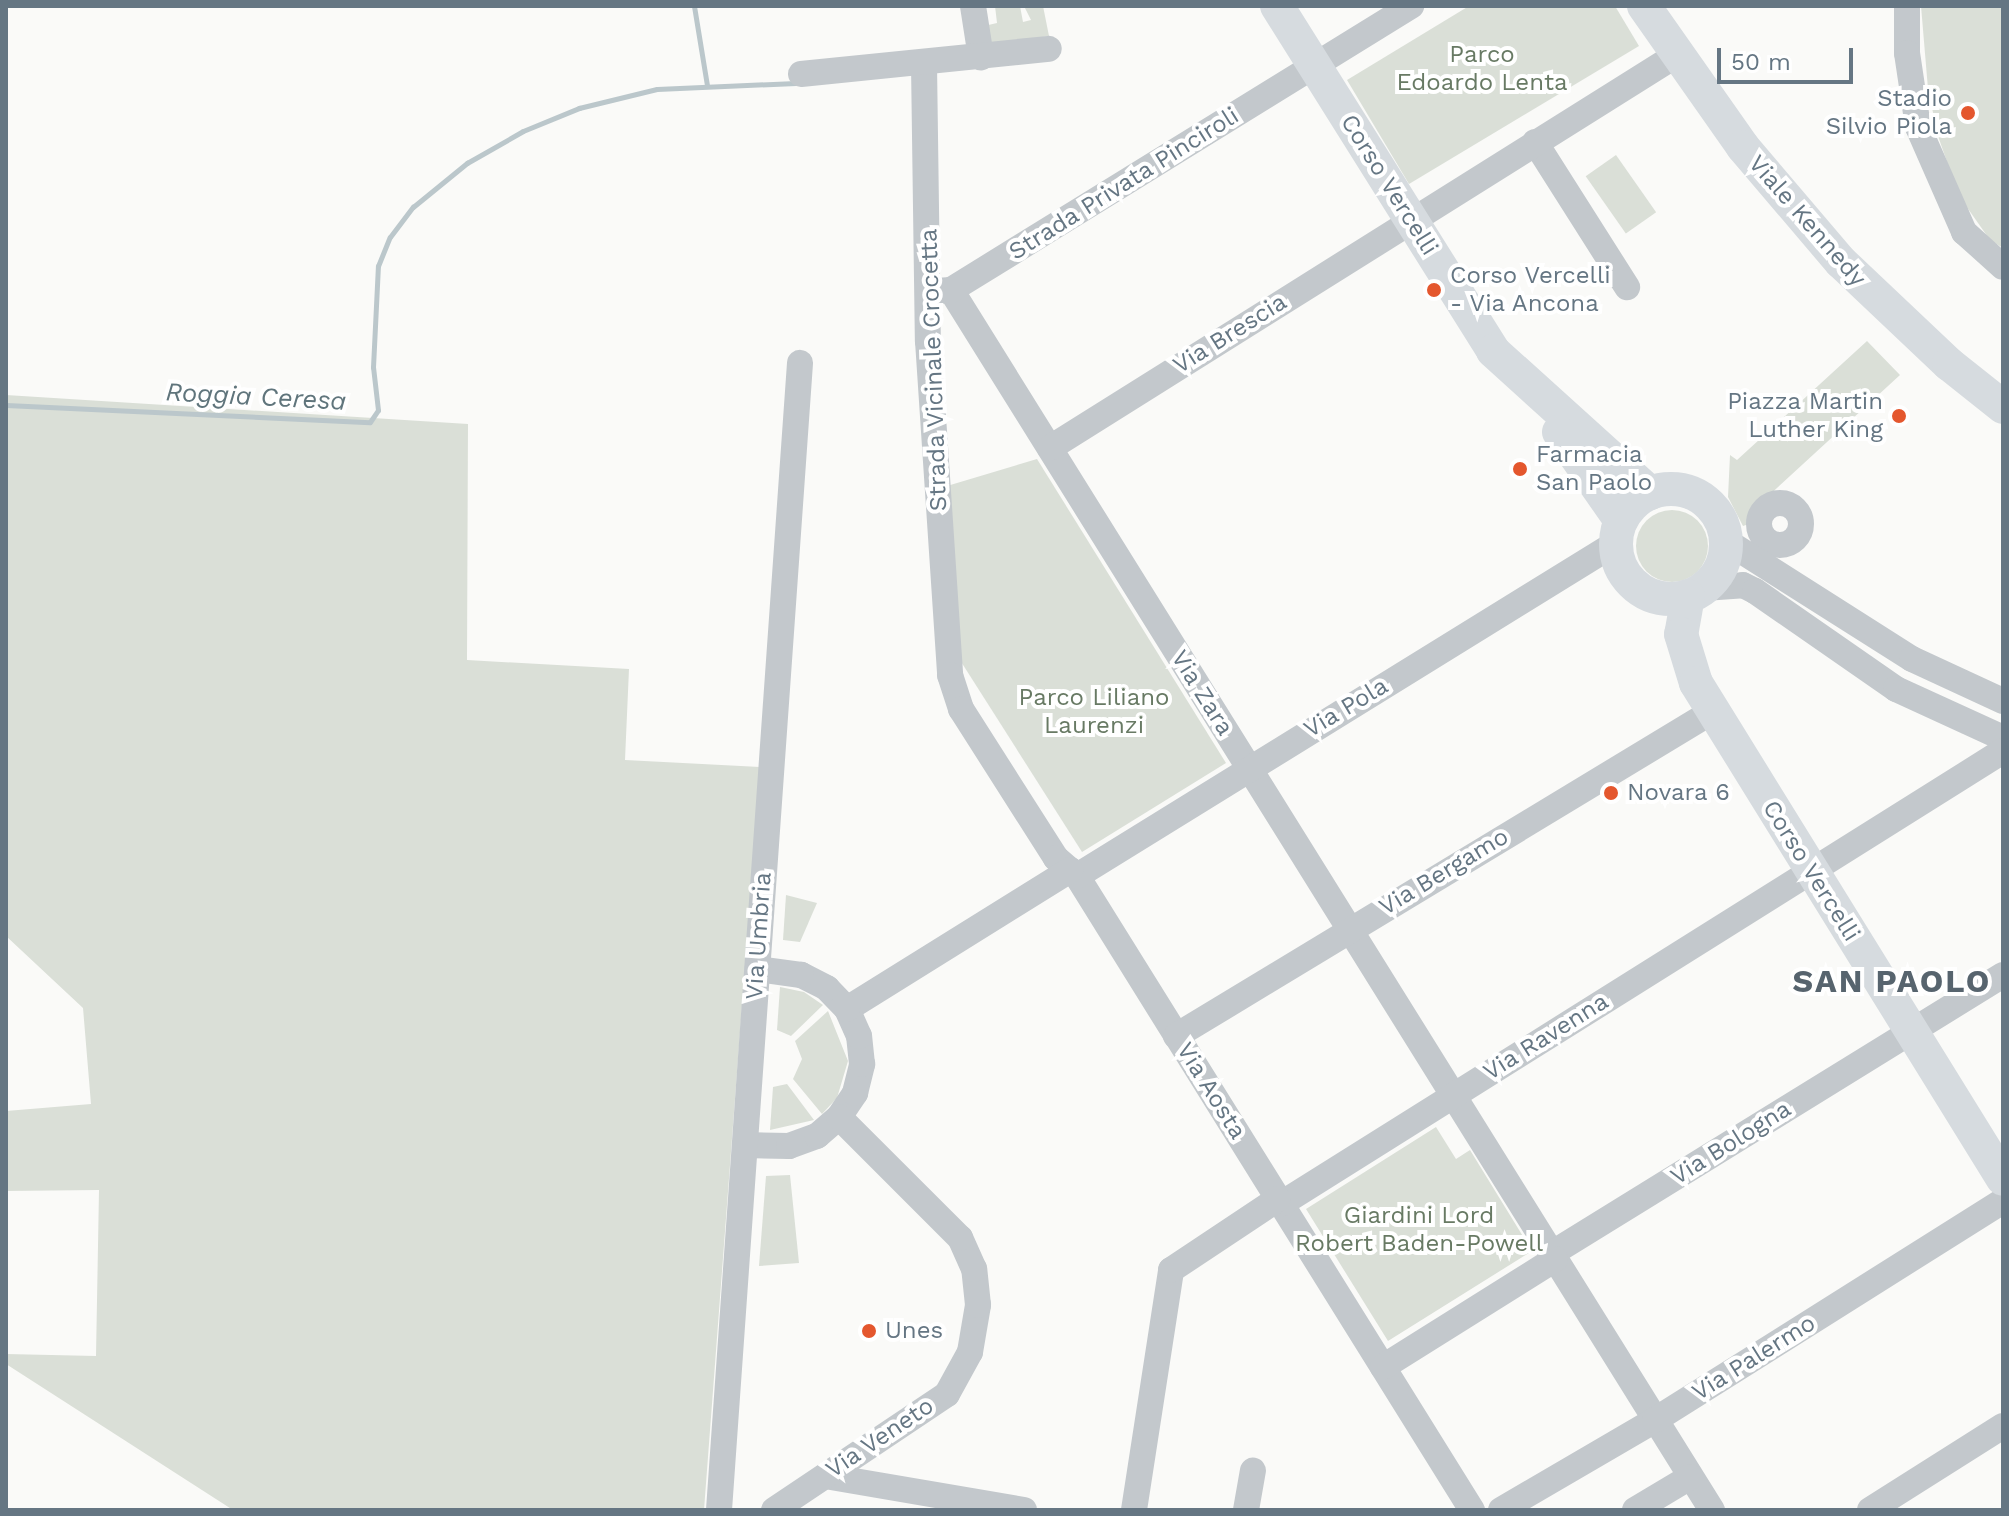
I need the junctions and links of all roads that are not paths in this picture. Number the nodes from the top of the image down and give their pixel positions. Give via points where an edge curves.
1 (973, 6) edge
2 (1277, 6) edge
3 (1411, 6) edge
4 (1644, 6) edge
5 (1907, 6) edge
6 (1049, 49) dead end
7 (1675, 56) junction
8 (981, 57) junction
9 (924, 64) junction
10 (1314, 66) junction
11 (801, 74) dead end
12 (1535, 142) junction
13 (1411, 220) junction
14 (2003, 267) edge
15 (1627, 287) dead end
16 (941, 290) junction
17 (1505, 362) junction
18 (800, 363) dead end
19 (2003, 407) edge
20 (1050, 448) junction
21 (1650, 493) junction
22 (1618, 532) junction
23 (1726, 541) junction
24 (1637, 587) junction
25 (1696, 592) junction
26 (950, 675) joint
27 (1704, 697) junction
28 (2003, 701) edge
29 (2003, 738) edge
30 (2003, 751) edge
31 (1249, 768) junction
32 (1810, 871) junction
33 (1073, 873) junction
34 (1349, 928) junction
35 (757, 969) junction
36 (2003, 975) edge
37 (847, 1009) junction
38 (1911, 1032) junction
39 (1176, 1036) junction
40 (1453, 1096) junction
41 (839, 1117) junction
42 (745, 1145) junction
43 (2003, 1179) edge
44 (2003, 1201) edge
45 (1280, 1202) junction
46 (1553, 1257) junction
47 (1383, 1367) junction
48 (1655, 1420) junction
49 (2003, 1426) edge
50 (1253, 1471) dead end
51 (825, 1476) junction
52 (1690, 1477) junction
53 (719, 1510) edge
54 (774, 1510) edge
55 (1024, 1510) edge
56 (1134, 1510) edge
57 (1246, 1510) edge
58 (1472, 1510) edge
59 (1501, 1510) edge
60 (1635, 1510) edge
61 (1712, 1510) edge
62 (1870, 1510) edge

1 - 8 street
2 - 10 main road, Corso Vercelli
3 - 10 street, Strada Privata Pinciroli
4 - 7 main road, Viale Kennedy
5 - 14 street via 1907,53 1918,127 1964,232
6 - 8 street
7 - 12 street, Via Brescia
7 - 19 main road, Viale Kennedy via 1743,147 1841,262
8 - 9 street
9 - 11 street
9 - 16 street, Strada Vicinale Crocetta
10 - 13 main road, Corso Vercelli
10 - 16 street, Strada Privata Pinciroli
12 - 13 street, Via Brescia
12 - 15 street
13 - 17 main road, Corso Vercelli
13 - 20 street, Via Brescia
16 - 20 street, Via Zara
16 - 26 street, Strada Vicinale Crocetta via 928,341
17 - 21 main road, Corso Vercelli
17 - 22 main road, Corso Vercelli via 1617,510
18 - 35 street, Via Umbria
20 - 31 street, Via Zara
21 - 22 main road via 1631,506
21 - 23 main road via 1681,489 1699,496 1713,507
22 - 24 main road via 1625,574
22 - 31 street, Via Pola
23 - 25 main road via 1721,567
23 - 28 street via 1912,659
24 - 25 main road via 1662,598
24 - 27 main road, Corso Vercelli
25 - 27 main road, Corso Vercelli via 1681,634
25 - 29 street via 1732,585 1755,591 1896,689
26 - 33 street, Via Aosta via 961,709 1056,858
27 - 32 main road, Corso Vercelli
27 - 34 street, Via Bergamo
30 - 32 street, Via Ravenna
31 - 33 street, Via Pola
31 - 34 street, Via Zara
32 - 38 main road, Corso Vercelli
32 - 40 street, Via Ravenna
33 - 37 street, Via Pola
33 - 39 street, Via Aosta
34 - 39 street, Via Bergamo
34 - 40 street, Via Zara
35 - 37 street via 801,975 827,988
35 - 42 street, Via Umbria
36 - 38 street, Via Bologna
37 - 41 street via 859,1036 862,1064 855,1093
38 - 43 main road, Corso Vercelli
38 - 46 street, Via Bologna
39 - 45 street, Via Aosta
40 - 45 street, Via Ravenna
40 - 46 street, Via Zara
41 - 42 street via 817,1136 789,1146
41 - 51 street, Via Veneto via 960,1238 974,1269 978,1305 970,1352 947,1394
42 - 53 street, Via Umbria
44 - 48 street, Via Palermo
45 - 47 street, Via Aosta
45 - 56 street, Via Ravenna via 1171,1270
46 - 47 street, Via Bologna
46 - 48 street, Via Zara
47 - 58 street, Via Aosta
48 - 52 street, Via Zara
48 - 59 street, Via Palermo
49 - 62 street
50 - 57 street
51 - 54 street, Via Veneto
51 - 55 street
52 - 60 street
52 - 61 street, Via Zara

